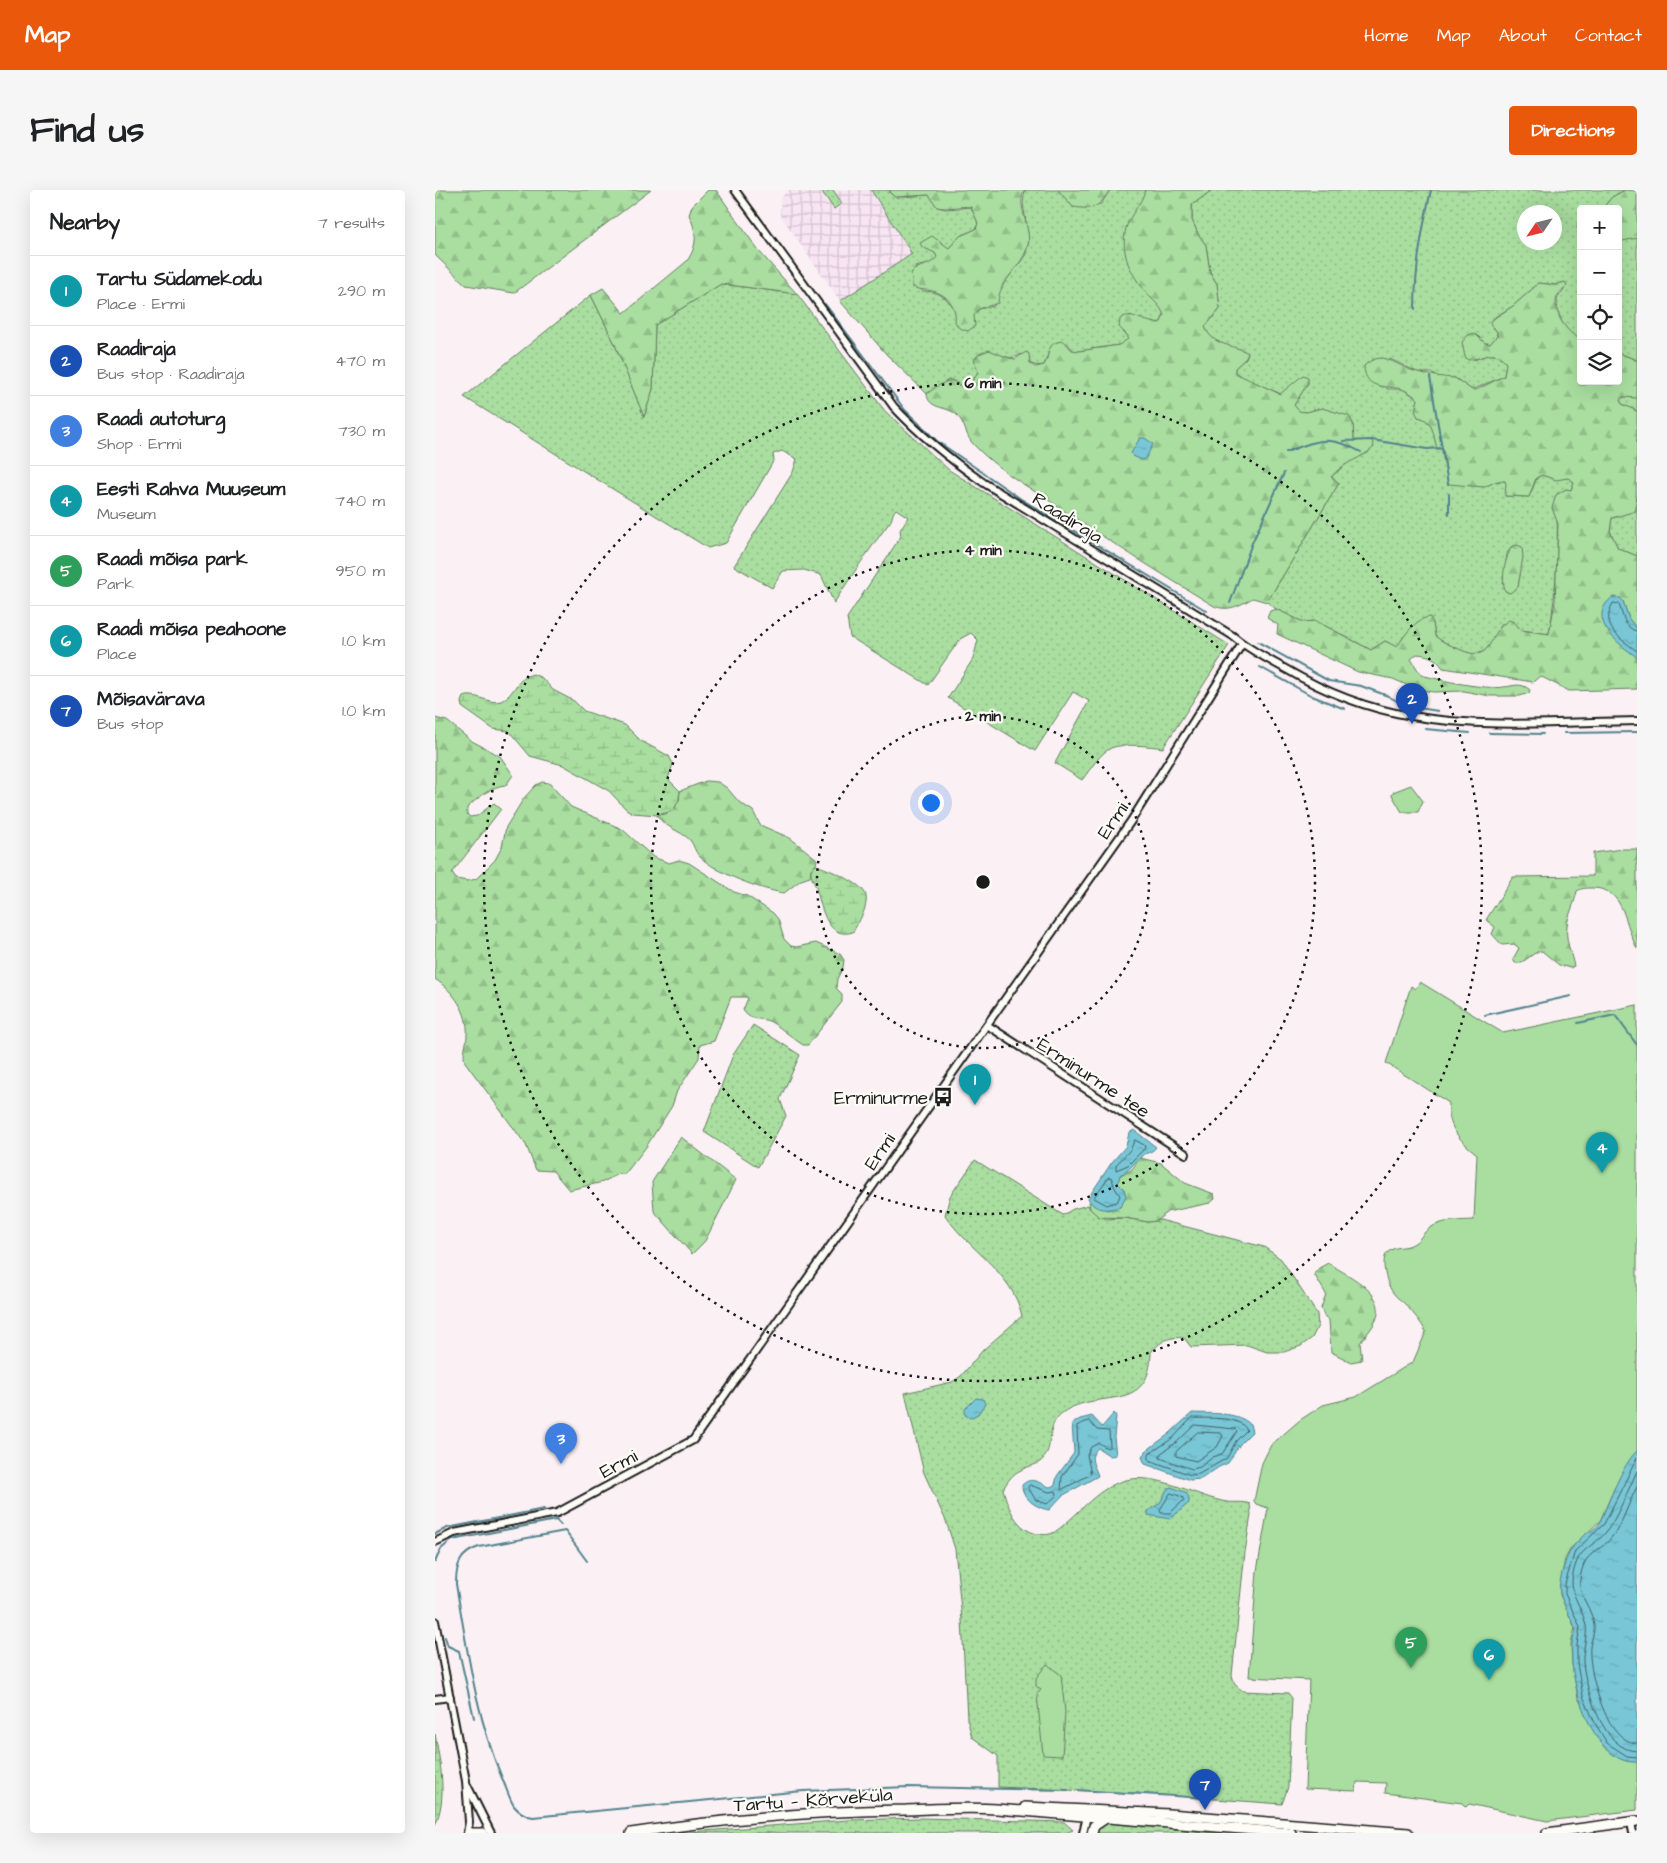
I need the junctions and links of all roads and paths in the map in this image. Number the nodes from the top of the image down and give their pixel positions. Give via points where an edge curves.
1 (735, 190) edge
2 (1242, 644) junction
3 (1637, 721) edge
4 (987, 1025) junction
5 (1186, 1154) dead end
6 (435, 1542) edge
7 (435, 1621) edge
8 (450, 1697) junction
9 (435, 1700) edge
10 (466, 1781) junction
11 (1088, 1812) junction
12 (1107, 1818) junction
13 (1634, 1821) edge
14 (467, 1833) edge
15 (472, 1833) edge
16 (483, 1833) edge
17 (491, 1833) edge
18 (631, 1833) edge
19 (1083, 1833) edge
20 (1091, 1833) edge
21 (1287, 1833) edge
22 (1291, 1833) edge
23 (1408, 1833) edge
24 (1547, 1833) edge
25 (1633, 1833) edge

1 - 2 street, Raadiraja via 894,408 922,436 984,483
2 - 3 street, Raadiraja via 1323,688 1356,701 1413,716 1493,723
2 - 4 street, Ermi via 1131,821
4 - 5 street, Erminurme tee
4 - 6 street, Ermi via 693,1440 557,1513 454,1533
7 - 8 street
8 - 9 street
8 - 10 street
10 - 14 street
10 - 17 street
11 - 12 main road, Tartu — Kõrveküla
11 - 18 main road, Tartu — Kõrveküla via 997,1809 842,1812 735,1820
11 - 19 street
11 - 20 street
11 - 23 main road, Tartu — Kõrveküla
12 - 20 main road
12 - 21 main road, Tartu — Kõrveküla
13 - 24 main road
13 - 25 street
15 - 16 main road
21 - 22 main road, Tartu — Kõrveküla

